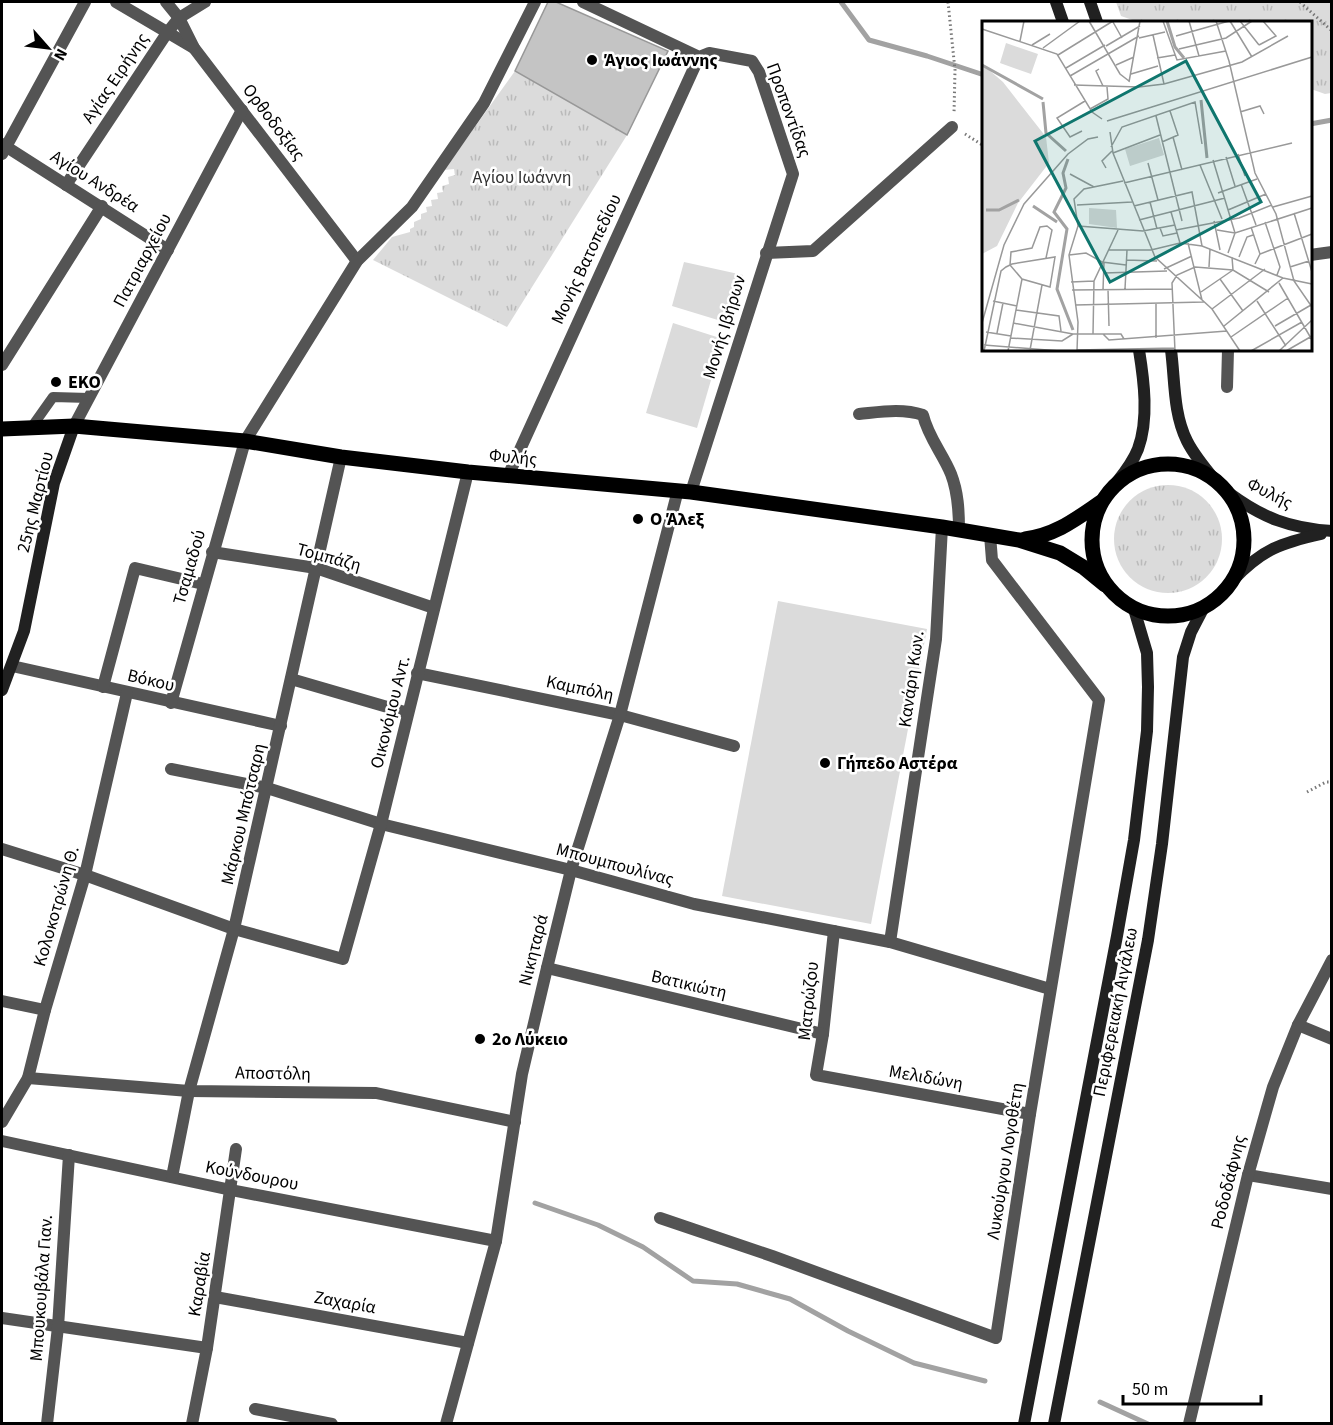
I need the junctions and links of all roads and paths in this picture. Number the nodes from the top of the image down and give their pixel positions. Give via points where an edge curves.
1 (85, 2) edge
2 (116, 2) edge
3 (166, 2) edge
4 (205, 2) edge
5 (535, 2) edge
6 (583, 2) edge
7 (948, 2) edge
8 (1056, 2) edge
9 (1300, 2) edge
10 (179, 18) junction
11 (1063, 21) edge
12 (1332, 31) edge
13 (167, 33) junction
14 (194, 48) junction
15 (699, 57) junction
16 (242, 110) junction
17 (952, 127) junction
18 (982, 145) edge
19 (3, 148) edge
20 (793, 174) joint
21 (66, 185) junction
22 (102, 206) junction
23 (168, 250) junction
24 (1332, 252) edge
25 (766, 253) junction
26 (1312, 255) edge
27 (357, 261) junction
28 (1228, 351) edge
29 (1171, 353) edge
30 (1140, 354) edge
31 (2, 365) edge
32 (1227, 387) dead end
33 (89, 398) junction
34 (859, 414) dead end
35 (74, 426) junction
36 (31, 428) junction
37 (2, 429) edge
38 (245, 441) junction
39 (341, 457) junction
40 (468, 472) junction
41 (508, 476) junction
42 (1214, 479) junction
43 (1118, 482) junction
44 (685, 491) junction
45 (1229, 494) junction
46 (1101, 502) junction
47 (942, 526) junction
48 (959, 530) junction
49 (1331, 531) edge
50 (990, 535) junction
51 (1019, 540) junction
52 (212, 552) junction
53 (316, 568) junction
54 (1234, 579) junction
55 (203, 584) junction
56 (1105, 585) junction
57 (1204, 607) junction
58 (434, 608) junction
59 (1134, 609) junction
60 (12, 666) junction
61 (417, 673) junction
62 (291, 679) junction
63 (103, 687) junction
64 (2, 690) edge
65 (127, 693) junction
66 (171, 703) junction
67 (408, 713) junction
68 (620, 715) junction
69 (281, 726) junction
70 (734, 746) dead end
71 (171, 769) dead end
72 (1332, 782) edge
73 (267, 788) junction
74 (1307, 792) dead end
75 (381, 824) junction
76 (2, 849) edge
77 (571, 870) junction
78 (85, 875) junction
79 (234, 929) junction
80 (834, 931) junction
81 (890, 942) junction
82 (1332, 960) edge
83 (547, 968) junction
84 (1050, 989) junction
85 (2, 1001) edge
86 (45, 1010) junction
87 (1298, 1025) junction
88 (823, 1034) junction
89 (1332, 1039) edge
90 (816, 1075) joint
91 (28, 1078) junction
92 (189, 1091) junction
93 (1030, 1114) junction
94 (2, 1122) edge
95 (515, 1122) junction
96 (2, 1141) edge
97 (236, 1149) dead end
98 (69, 1155) junction
99 (1248, 1175) junction
100 (172, 1177) junction
101 (1332, 1189) edge
102 (231, 1190) junction
103 (660, 1218) dead end
104 (496, 1241) junction
105 (215, 1297) junction
106 (2, 1318) edge
107 (58, 1327) junction
108 (468, 1343) junction
109 (207, 1347) junction
110 (255, 1408) dead end
111 (47, 1424) edge
112 (192, 1424) edge
113 (332, 1424) edge
114 (446, 1424) edge
115 (1024, 1424) edge
116 (1054, 1424) edge
117 (1189, 1424) edge

1 - 19 street
2 - 13 street
3 - 10 street, Ορθοδοξίας
4 - 10 street, Αγίας Ειρήνης
5 - 27 street via 484,103 412,207
6 - 15 street, Προποντίδας
7 - 17 path via 955,70
8 - 11 main road
9 - 12 path
10 - 13 street, Αγίας Ειρήνης
10 - 14 street, Ορθοδοξίας
13 - 14 street
13 - 21 street, Αγίας Ειρήνης
14 - 16 street, Ορθοδοξίας
15 - 20 street, Προποντίδας via 709,52 752,62 759,72
15 - 41 street, Μονής Βατοπεδίου
16 - 23 street, Πατριαρχείου
16 - 27 street, Ορθοδοξίας
17 - 18 path
17 - 25 street via 813,251
19 - 21 street, Αγίου Ανδρέα
20 - 25 street, Μονής Ιβήρων
21 - 22 street, Αγίου Ανδρέα
22 - 23 street, Αγίου Ανδρέα
22 - 31 street
23 - 33 street, Πατριαρχείου
24 - 26 street
25 - 44 street, Μονής Ιβήρων
27 - 38 street
28 - 32 street
29 - 42 main road via 1179,418 1187,441
30 - 43 main road via 1143,424 1138,448
33 - 35 street, Πατριαρχείου
33 - 36 lane via 53,397
34 - 48 street via 911,411 923,415 957,490
35 - 36 main road, Φυλής
35 - 38 main road, Φυλής
35 - 60 main road, 25ης Μαρτίου via 54,483 24,632
36 - 37 main road, Φυλής
38 - 39 main road, Φυλής
38 - 52 street, Τσαμαδού
39 - 40 main road, Φυλής
39 - 53 street, Μάρκου Μπότσαρη
40 - 41 main road, Φυλής
40 - 58 street, Οικονόμου Αντ.
41 - 44 main road, Φυλής
42 - 43 main road via 1191,467 1166,463 1140,468
42 - 45 main road
43 - 46 main road
44 - 47 main road, Φυλής
44 - 68 street, Νικηταρά
45 - 49 main road, Φυλής via 1276,522
45 - 54 main road via 1244,535 1242,558
46 - 51 main road, Φυλής via 1043,537
46 - 56 main road via 1092,530 1093,558
47 - 48 main road, Φυλής
47 - 81 street, Κανάρη Κων. via 936,639
48 - 50 main road, Φυλής
49 - 54 main road, Φυλής via 1275,546 1252,560
50 - 51 main road, Φυλής
50 - 84 street, Λυκούργου Λογοθέτη via 992,560 1099,700
51 - 56 main road, Φυλής via 1059,553
52 - 53 street, Τομπάζη
52 - 55 street, Τσαμαδού
53 - 58 street, Τομπάζη
53 - 62 street, Μάρκου Μπότσαρη
54 - 57 main road
55 - 63 street via 135,568
55 - 66 street, Τσαμαδού
56 - 59 main road
57 - 59 main road via 1181,615 1157,616
57 - 116 main road, Περιφερειακή Αιγάλεω via 1183,657 1148,940
58 - 61 street, Οικονόμου Αντ.
59 - 115 main road, Περιφερειακή Αιγάλεω via 1147,653 1148,687 1147,731 1134,840
60 - 63 street, Βόκου
60 - 64 main road, 25ης Μαρτίου
61 - 67 street, Οικονόμου Αντ.
61 - 68 street, Καμπόλη
62 - 67 street
62 - 69 street, Μάρκου Μπότσαρη
63 - 65 street, Βόκου
65 - 66 street, Βόκου
65 - 78 street, Κολοκοτρώνη Θ.
66 - 69 street, Βόκου
67 - 75 street, Οικονόμου Αντ.
68 - 70 street, Καμπόλη
68 - 77 street, Νικηταρά
69 - 73 street, Μάρκου Μπότσαρη
71 - 73 street, Μπουμπουλίνας
72 - 74 path
73 - 75 street, Μπουμπουλίνας
73 - 79 street, Μάρκου Μπότσαρη
75 - 77 street, Μπουμπουλίνας
75 - 79 street, Οικονόμου Αντ. via 344,959
76 - 78 street
77 - 80 street, Μπουμπουλίνας via 694,904
77 - 83 street, Νικηταρά
78 - 79 street
78 - 86 street, Κολοκοτρώνη Θ.
79 - 92 street, Μάρκου Μπότσαρη
80 - 81 street, Μπουμπουλίνας
80 - 88 street, Ματρώζου
81 - 84 street, Μπουμπουλίνας
82 - 87 street, Ροδοδάφνης
83 - 88 street, Βατικιώτη
83 - 95 street, Νικηταρά
84 - 93 street, Λυκούργου Λογοθέτη
85 - 86 street
86 - 91 street, Κολοκοτρώνη Θ.
87 - 89 street
87 - 99 street, Ροδοδάφνης via 1274,1087
88 - 90 street, Ματρώζου
90 - 93 street, Μελιδώνη
91 - 92 street, Αποστόλη
91 - 94 street, Κολοκοτρώνη Θ.
92 - 95 street, Αποστόλη via 376,1093
92 - 100 street, Μάρκου Μπότσαρη
93 - 103 street, Λυκούργου Λογοθέτη via 996,1338
95 - 104 street, Νικηταρά
96 - 98 street, Κούνδουρου
97 - 102 street, Καραβία
98 - 100 street, Κούνδουρου
98 - 107 street, Μπουκουβάλα Γιαν.
99 - 101 street
99 - 117 street, Ροδοδάφνης
100 - 102 street, Κούνδουρου
102 - 104 street, Κούνδουρου
102 - 105 street, Καραβία
104 - 108 street, Νικηταρά
105 - 108 street, Ζαχαρία
105 - 109 street, Καραβία
106 - 107 street
107 - 109 street
107 - 111 street, Μπουκουβάλα Γιαν.
108 - 114 street, Νικηταρά
109 - 112 street, Καραβία
110 - 113 street

